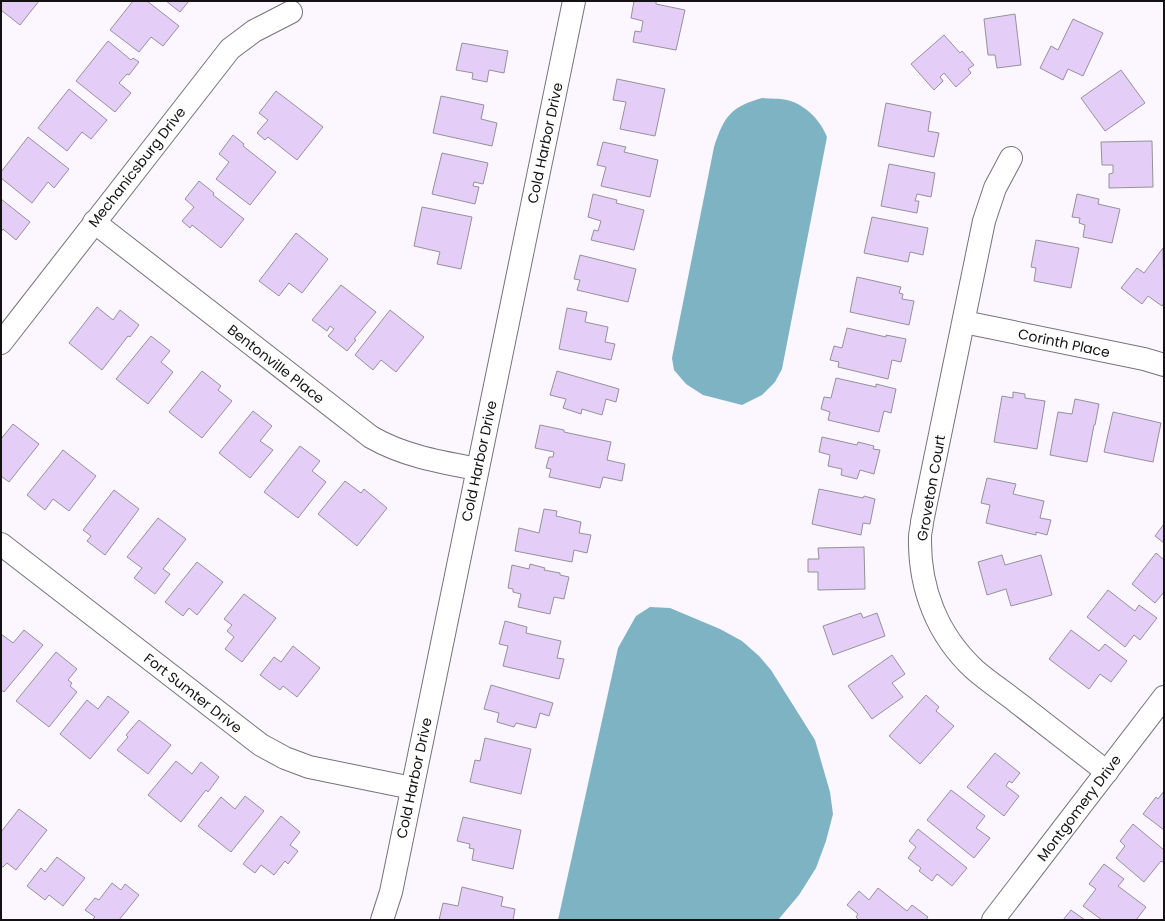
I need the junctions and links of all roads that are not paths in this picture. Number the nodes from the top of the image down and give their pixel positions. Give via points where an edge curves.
1 (574, 1) edge
2 (291, 12) dead end
3 (1010, 158) dead end
4 (94, 222) junction
5 (964, 322) junction
6 (1, 343) edge
7 (1164, 365) edge
8 (477, 469) junction
9 (1, 544) edge
10 (1164, 697) edge
11 (1107, 772) junction
12 (412, 788) junction
13 (382, 920) edge
14 (994, 920) edge

1 - 8 street, Cold Harbor Drive
2 - 4 street, Mechanicsburg Drive via 254,31 230,49
3 - 5 street, Groveton Court via 995,188 984,221
4 - 6 street, Mechanicsburg Drive
4 - 8 street, Bentonville Place via 371,437 418,458
5 - 7 street, Corinth Place
5 - 11 street, Groveton Court via 920,536 925,588 940,626 955,649 969,664
8 - 12 street, Cold Harbor Drive
9 - 12 street, Fort Sumter Drive via 261,745 285,758 309,766
10 - 11 street, Montgomery Drive
11 - 14 street, Montgomery Drive
12 - 13 street, Cold Harbor Drive via 391,892

